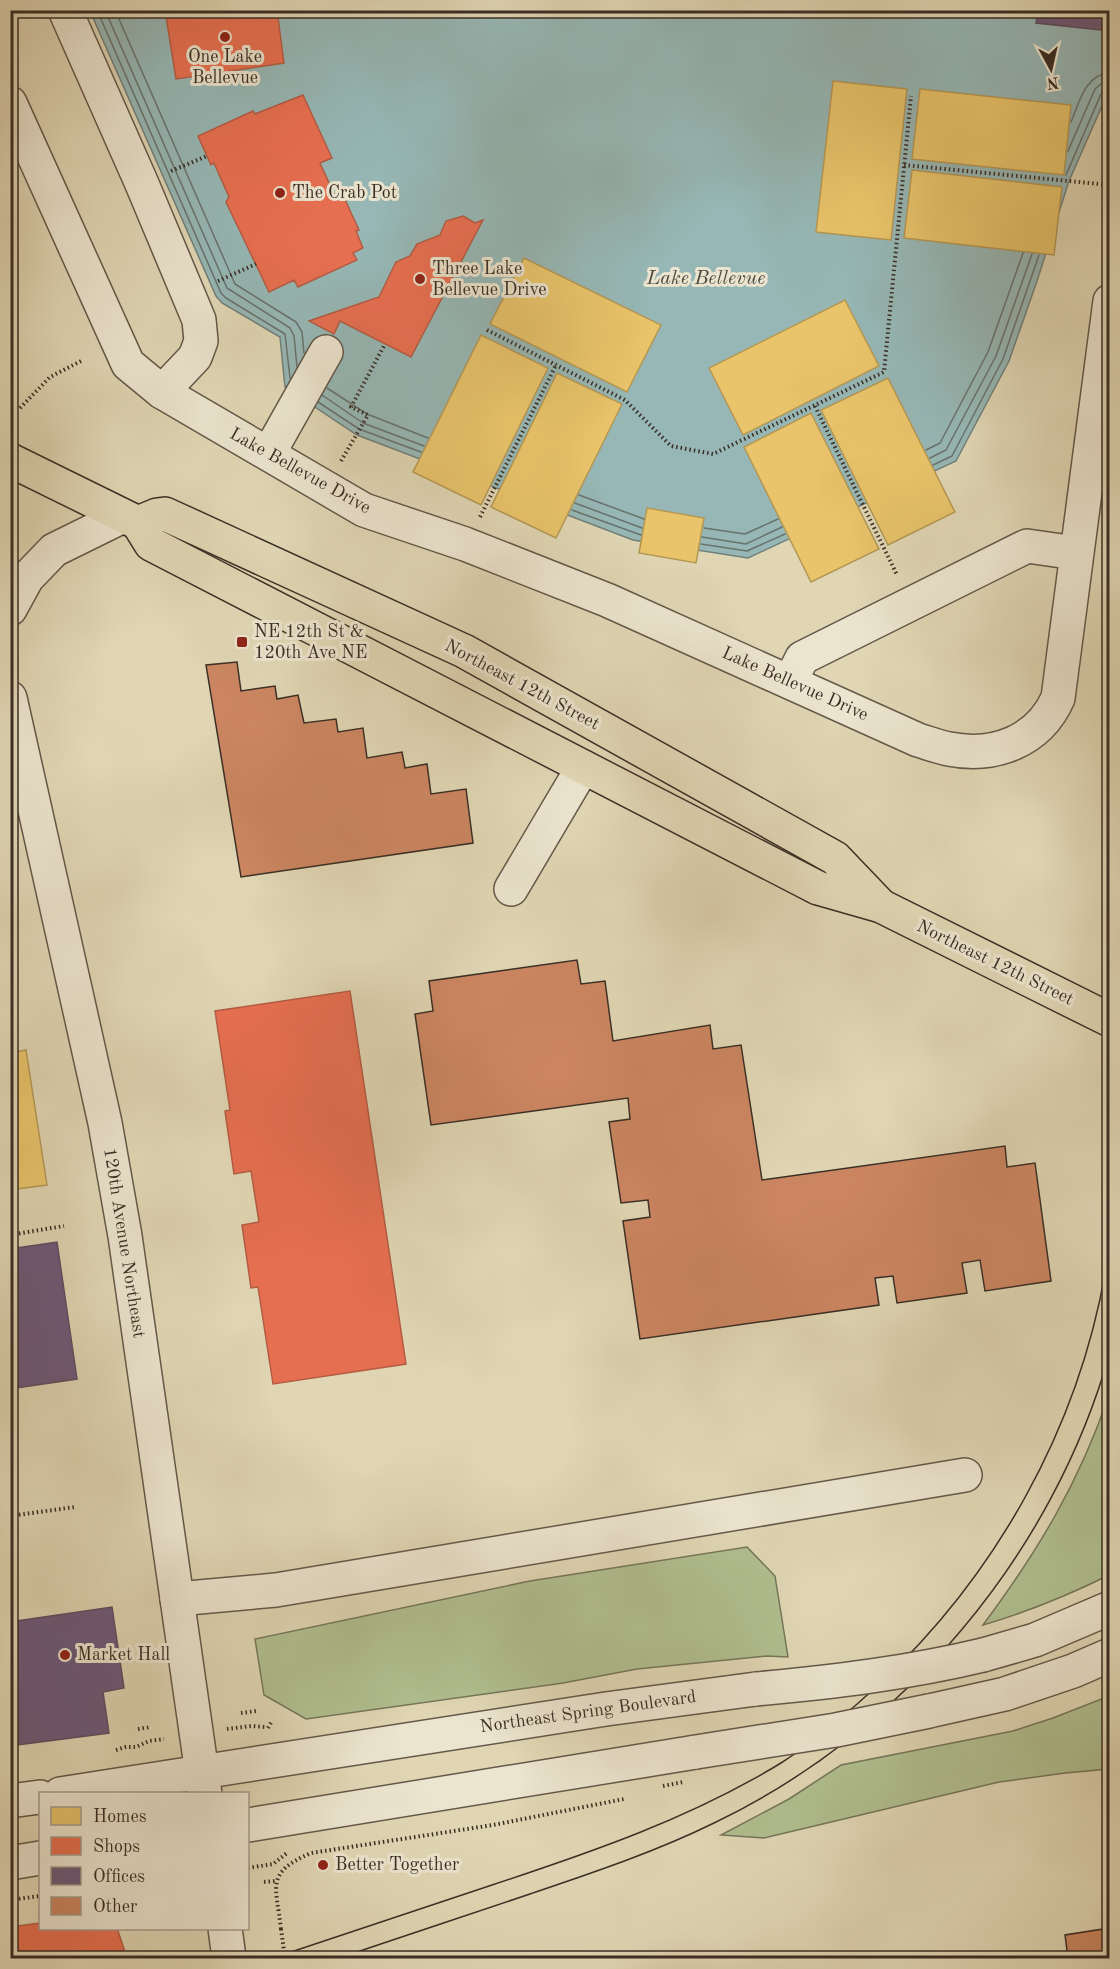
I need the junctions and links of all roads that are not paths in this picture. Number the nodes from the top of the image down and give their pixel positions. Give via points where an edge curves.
1 (65, 10) edge
2 (10, 103) edge
3 (1110, 301) edge
4 (326, 352) dead end
5 (162, 392) junction
6 (269, 453) junction
7 (10, 460) edge
8 (130, 520) junction
9 (1076, 553) junction
10 (10, 609) edge
11 (790, 682) junction
12 (10, 698) edge
13 (583, 767) junction
14 (511, 889) dead end
15 (881, 906) junction
16 (1110, 1020) edge
17 (965, 1475) dead end
18 (177, 1599) junction
19 (1110, 1608) edge
20 (1110, 1655) edge
21 (204, 1783) edge
22 (86, 1792) edge
23 (39, 1797) edge
24 (10, 1801) edge
25 (249, 1825) edge
26 (39, 1858) edge
27 (10, 1863) edge

1 - 5 street via 199,320 201,341 195,357
2 - 5 street, Lake Bellevue Drive via 128,364
3 - 9 street, Lake Bellevue Drive
4 - 6 street
5 - 6 street, Lake Bellevue Drive
6 - 11 street, Lake Bellevue Drive via 364,510 465,544 607,600
7 - 8 main road, Northeast 12th Street
8 - 10 street via 54,550 27,578
8 - 13 main road, Northeast 12th Street via 151,544
8 - 15 main road, Northeast 12th Street via 165,514 464,651 835,858
9 - 11 street via 1027,546 802,658
9 - 11 street, Lake Bellevue Drive via 1058,698 1051,714 1035,731 1010,745 961,750 918,740
12 - 18 street, 120th Avenue Northeast via 105,1123
13 - 14 street
13 - 15 main road, Northeast 12th Street via 818,888
15 - 16 main road, Northeast 12th Street
17 - 18 street via 276,1590
18 - 21 street, 120th Avenue Northeast
19 - 21 street, Northeast Spring Boulevard, bridge via 1035,1640 907,1671 640,1703
20 - 25 street, bridge via 1005,1694 836,1730
21 - 22 street, Northeast Spring Boulevard
23 - 24 street
26 - 27 street

